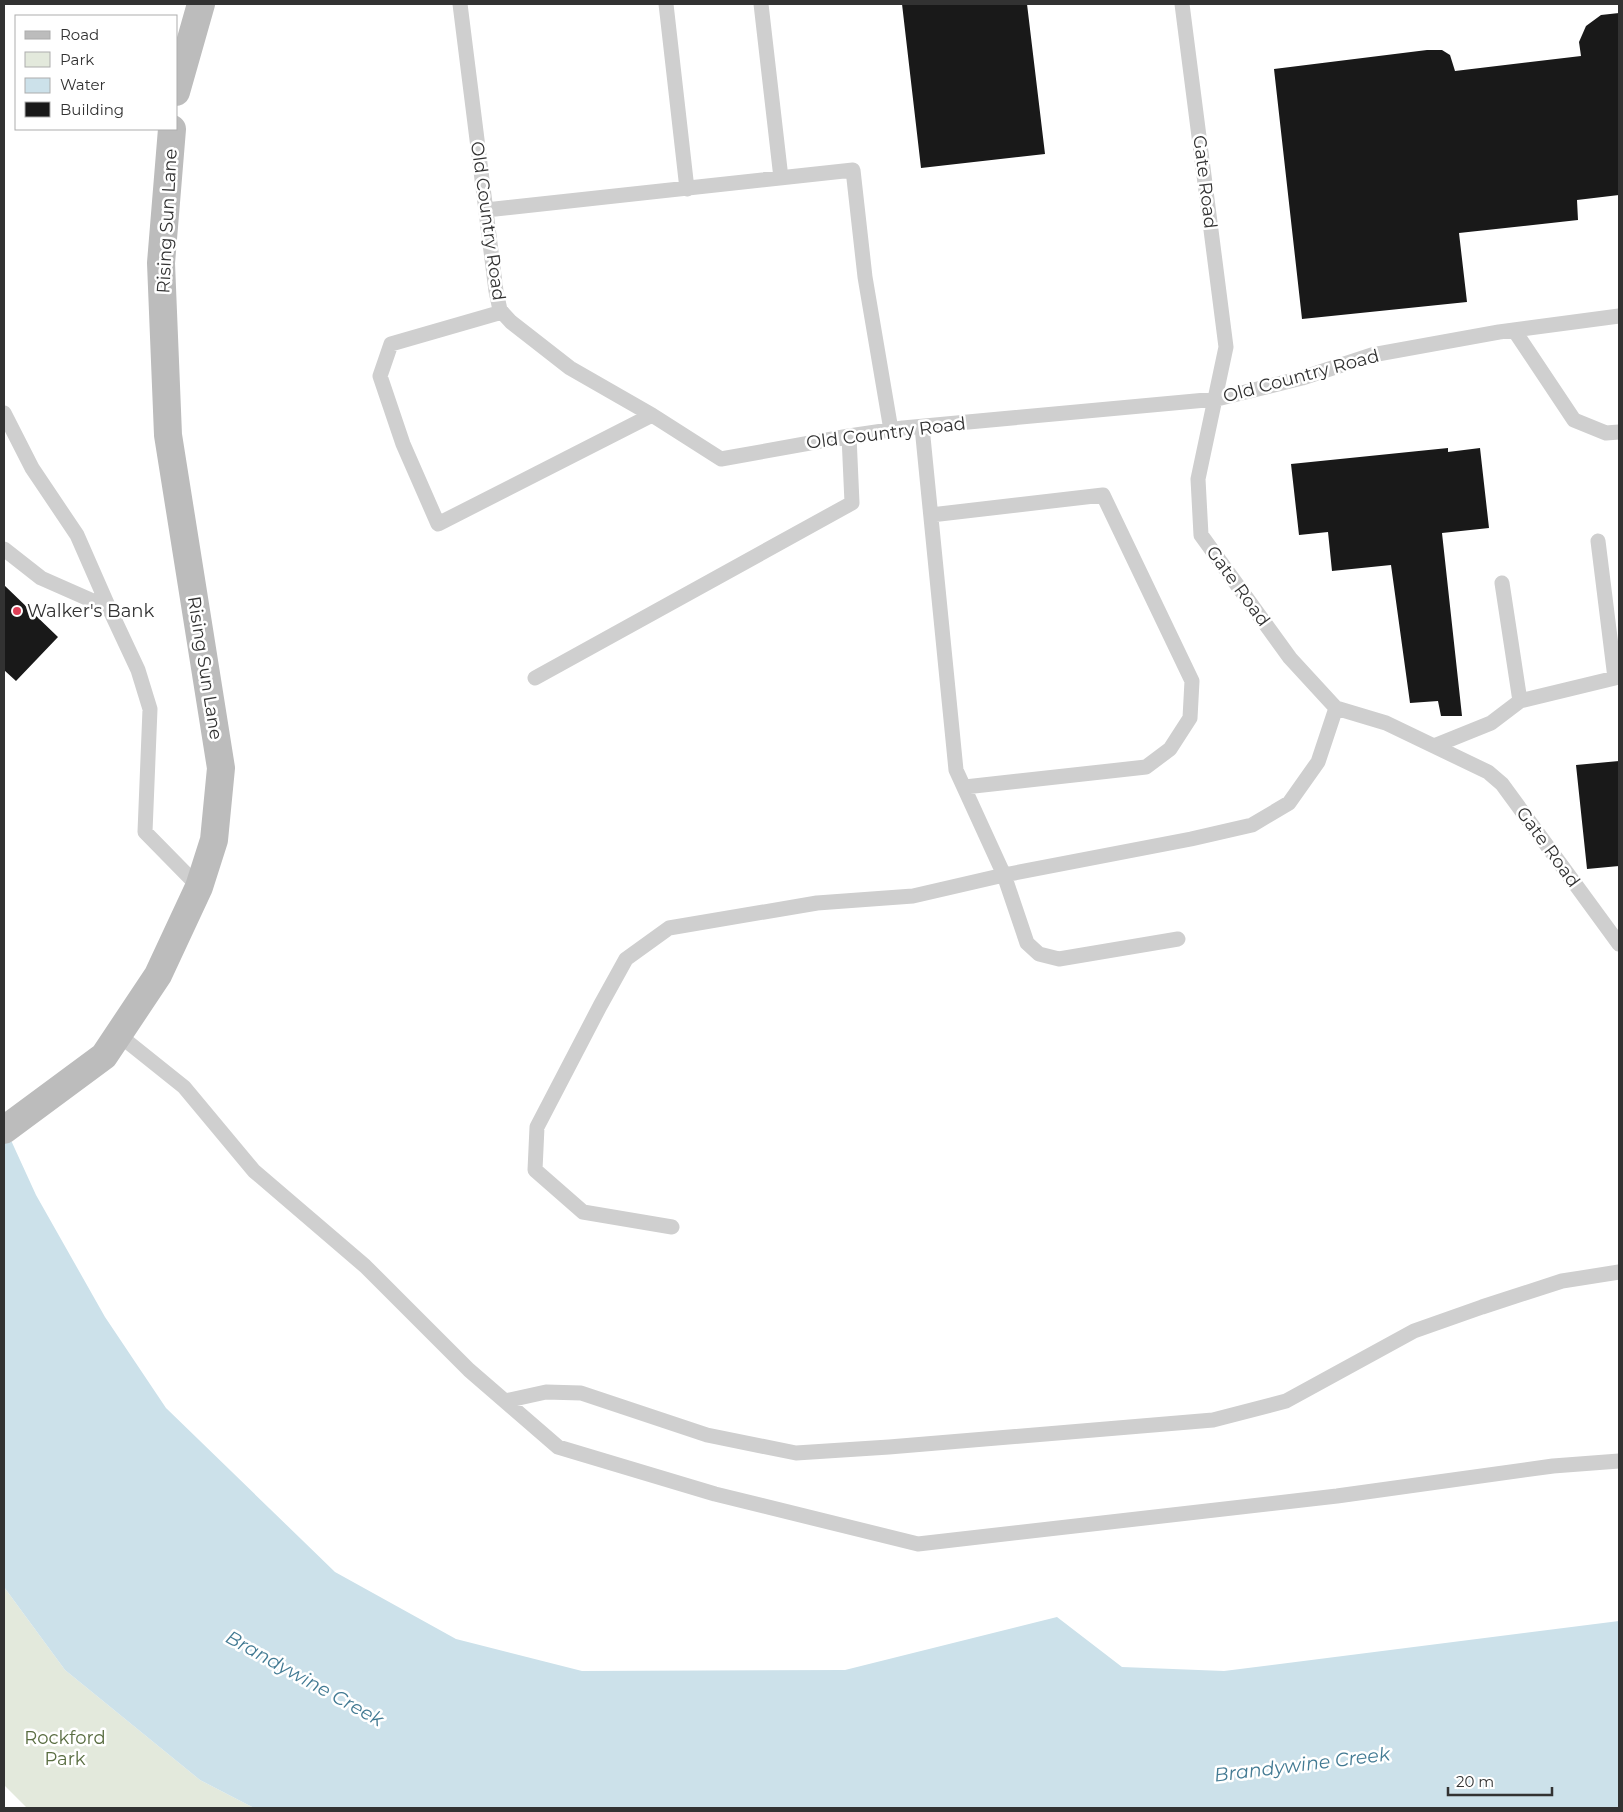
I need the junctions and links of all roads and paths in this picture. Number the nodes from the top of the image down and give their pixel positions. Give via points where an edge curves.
1 (201, 4) edge
2 (460, 4) edge
3 (666, 4) edge
4 (761, 4) edge
5 (1182, 4) edge
6 (178, 85) edge
7 (172, 130) edge
8 (781, 178) junction
9 (687, 189) junction
10 (486, 210) junction
11 (502, 312) junction
12 (1619, 316) edge
13 (1514, 330) junction
14 (1216, 399) junction
15 (4, 413) edge
16 (652, 415) junction
17 (922, 427) junction
18 (890, 430) junction
19 (1619, 432) edge
20 (849, 436) junction
21 (931, 515) junction
22 (1598, 542) dead end
23 (4, 549) edge
24 (1502, 583) dead end
25 (108, 608) junction
26 (535, 678) dead end
27 (1520, 701) junction
28 (1336, 708) junction
29 (1434, 746) junction
30 (965, 788) junction
31 (1004, 876) junction
32 (199, 887) junction
33 (1178, 939) dead end
34 (1619, 944) edge
35 (119, 1035) junction
36 (11, 1125) edge
37 (672, 1227) dead end
38 (1619, 1272) edge
39 (505, 1401) junction
40 (1619, 1461) edge

1 - 6 street
2 - 10 lane, Old Country Road
3 - 9 lane
4 - 8 lane
5 - 14 lane, Gate Road via 1226,347
7 - 32 street, Rising Sun Lane via 161,263 168,435 220,768 214,840
8 - 9 lane
8 - 18 lane via 854,170 865,277
9 - 10 lane
10 - 11 lane, Old Country Road via 496,291
11 - 16 lane, Old Country Road via 526,336 570,368
11 - 16 lane via 391,344 380,376 403,444 438,524
12 - 13 lane, Old Country Road
13 - 14 lane, Old Country Road via 1372,355 1302,378
13 - 19 lane via 1574,420 1606,433
14 - 17 lane, Old Country Road
14 - 28 lane, Gate Road via 1198,479 1201,535 1290,658
15 - 25 lane via 32,468 78,535
16 - 20 lane, Old Country Road via 721,459
17 - 18 lane, Old Country Road
17 - 21 lane
18 - 20 lane, Old Country Road
20 - 26 lane via 852,504
21 - 30 lane via 956,770
21 - 30 lane via 1103,495 1192,681 1190,718 1170,749 1146,768
22 - 27 lane via 1616,678
23 - 25 lane via 41,578
24 - 27 lane
25 - 32 lane via 138,670 150,709 145,832
27 - 29 lane via 1491,723
28 - 29 lane, Gate Road via 1386,723
28 - 31 lane via 1318,762 1289,803 1252,825
29 - 34 lane, Gate Road via 1488,772 1502,784
30 - 31 lane
31 - 33 lane via 1027,943 1039,954 1059,959
31 - 37 lane via 913,896 816,903 669,928 626,959 537,1127 535,1170 583,1212
32 - 35 street, Rising Sun Lane via 158,975
35 - 36 street, Rising Sun Lane via 104,1056
35 - 39 lane via 184,1088 254,1171 366,1266 469,1370
38 - 39 lane via 1562,1282 1414,1331 1286,1401 1212,1420 796,1453 707,1435 581,1394 546,1392
39 - 40 lane via 558,1447 715,1494 918,1544 1337,1496 1552,1466

